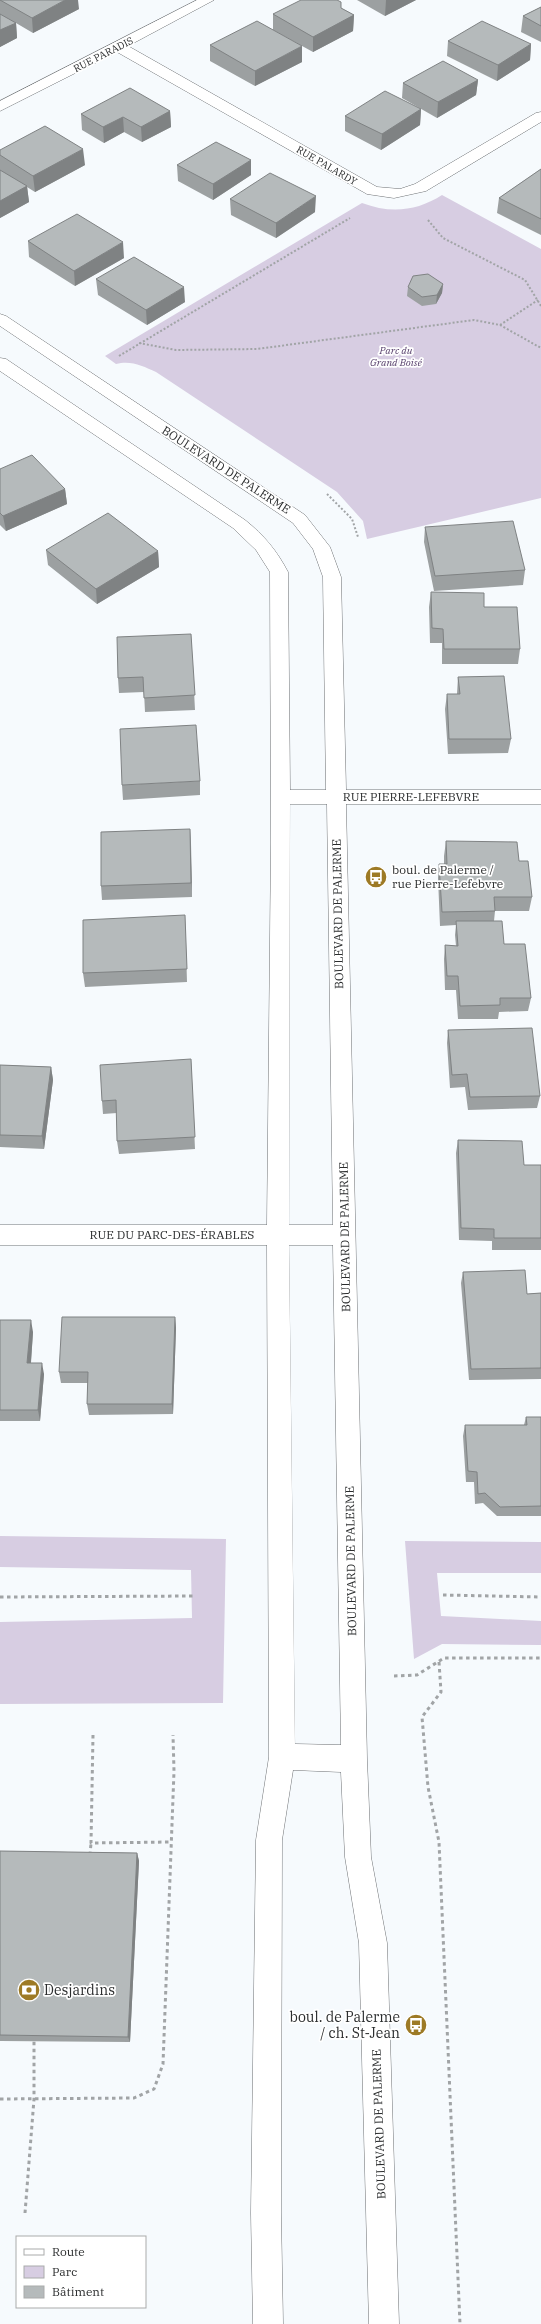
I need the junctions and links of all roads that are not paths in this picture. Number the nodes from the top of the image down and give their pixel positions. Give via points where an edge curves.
1 (207, 0) edge
2 (117, 46) junction
3 (0, 107) edge
4 (541, 116) edge
5 (0, 319) edge
6 (0, 363) edge
7 (281, 797) junction
8 (336, 797) junction
9 (541, 797) edge
10 (278, 1234) junction
11 (345, 1234) junction
12 (0, 1235) edge
13 (282, 1757) junction
14 (354, 1759) junction
15 (268, 2324) edge
16 (384, 2324) edge

1 - 2 street, RUE PARADIS
2 - 3 street, RUE PARADIS
2 - 4 street, RUE PALARDY via 372,191 388,195 413,192
5 - 8 street, BOULEVARD DE PALERME via 281,505 299,519 322,547 332,577
6 - 7 street via 239,524 259,540 271,554 279,572 281,595
7 - 8 street, RUE PIERRE-LEFEBVRE
7 - 10 street
8 - 9 street, RUE PIERRE-LEFEBVRE
8 - 11 street, BOULEVARD DE PALERME
10 - 11 street, RUE DU PARC-DES-ÉRABLES
10 - 12 street, RUE DU PARC-DES-ÉRABLES
10 - 13 street
11 - 14 street, BOULEVARD DE PALERME
13 - 14 street
13 - 15 street via 268,1840
14 - 16 street, BOULEVARD DE PALERME via 358,1857 373,1943

